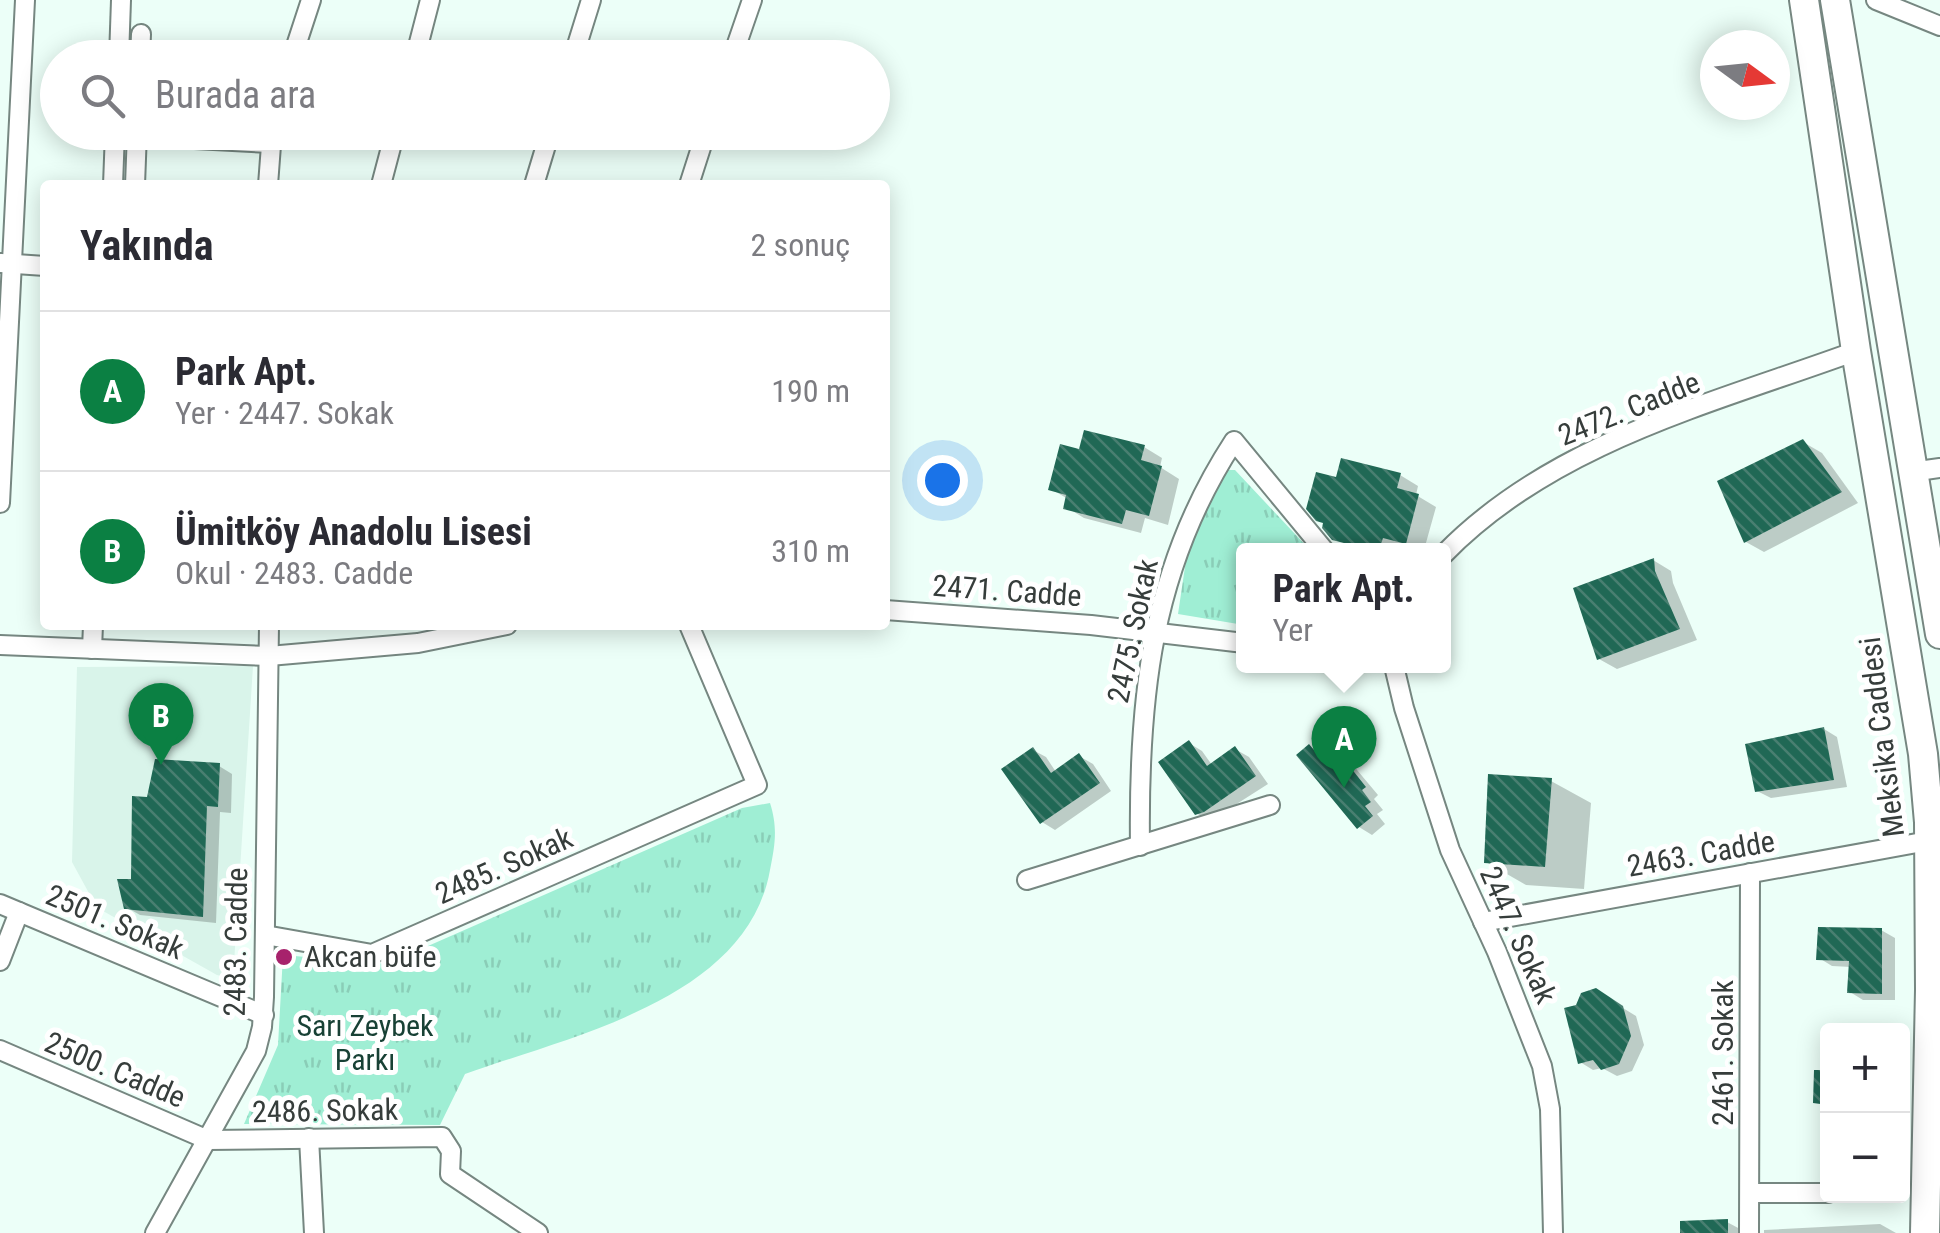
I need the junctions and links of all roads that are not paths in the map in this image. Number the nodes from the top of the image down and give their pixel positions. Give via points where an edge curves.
1 (25, 0) edge
2 (121, 0) edge
3 (311, 0) edge
4 (430, 0) edge
5 (591, 0) edge
6 (752, 0) edge
7 (1804, 0) edge
8 (1835, 0) edge
9 (1876, 0) edge
10 (1940, 26) edge
11 (141, 34) dead end
12 (119, 40) edge
13 (141, 40) edge
14 (298, 40) edge
15 (420, 40) edge
16 (579, 40) edge
17 (738, 40) edge
18 (114, 150) edge
19 (136, 150) edge
20 (270, 150) edge
21 (390, 150) edge
22 (545, 150) edge
23 (700, 150) edge
24 (113, 180) edge
25 (135, 180) edge
26 (268, 180) edge
27 (382, 180) edge
28 (536, 180) edge
29 (691, 180) edge
30 (6, 264) edge
31 (40, 266) edge
32 (1856, 351) junction
33 (1940, 468) edge
34 (1911, 472) junction
35 (0, 503) edge
36 (1318, 543) edge
37 (1451, 548) edge
38 (890, 610) edge
39 (93, 630) edge
40 (269, 630) edge
41 (691, 630) edge
42 (451, 631) edge
43 (1155, 632) junction
44 (1940, 634) edge
45 (1236, 642) edge
46 (0, 645) edge
47 (92, 649) junction
48 (270, 656) junction
49 (1396, 673) edge
50 (1270, 806) dead end
51 (1934, 842) edge
52 (1140, 846) junction
53 (1750, 872) junction
54 (1027, 880) dead end
55 (0, 904) edge
56 (19, 912) junction
57 (1483, 922) junction
58 (265, 935) junction
59 (0, 961) edge
60 (264, 1015) junction
61 (0, 1050) edge
62 (309, 1138) junction
63 (208, 1140) junction
64 (1750, 1192) junction
65 (1820, 1193) edge
66 (1915, 1193) edge
67 (155, 1233) edge
68 (314, 1233) edge
69 (538, 1233) edge
70 (1552, 1233) edge
71 (1749, 1233) edge
72 (1925, 1233) edge

1 - 30 street
2 - 12 street
3 - 14 street
4 - 15 street
5 - 16 street
6 - 17 street
7 - 32 main road, Meksika Caddesi
8 - 34 main road
9 - 10 street
11 - 13 street
18 - 24 street
19 - 25 street
20 - 26 street
21 - 27 street
22 - 28 street
23 - 29 street
30 - 31 street
30 - 35 street
32 - 37 street, 2472. Cadde via 1570,462 1496,507
32 - 51 main road, Meksika Caddesi
33 - 34 street
34 - 44 main road
36 - 43 street, 2475. Sokak via 1234,441 1180,544
38 - 43 street, 2471. Cadde
39 - 47 street
40 - 48 street, 2483. Cadde
41 - 58 street, 2485. Sokak via 757,784 372,954
42 - 48 street via 378,648
43 - 45 street, 2471. Cadde
43 - 52 street, 2475. Sokak via 1142,718
46 - 47 street
47 - 48 street
48 - 58 street, 2483. Cadde
49 - 57 street, 2447. Sokak via 1450,850
50 - 52 street
51 - 53 street, 2463. Cadde
51 - 66 main road, Meksika Caddesi
52 - 54 street
53 - 57 street, 2463. Cadde
53 - 64 street, 2461. Sokak
55 - 56 street, 2501. Sokak
56 - 59 street
56 - 60 street, 2501. Sokak
57 - 70 street, 2447. Sokak via 1542,1066 1550,1110
58 - 60 street, 2483. Cadde
60 - 63 street, 2483. Cadde via 256,1051
61 - 63 street, 2500. Cadde
62 - 63 street, 2486. Sokak
62 - 68 street
62 - 69 street, 2486. Sokak via 442,1137 451,1150 450,1174
63 - 67 street, 2483. Cadde
64 - 65 street
64 - 71 street, 2461. Sokak
66 - 72 main road, Meksika Caddesi

